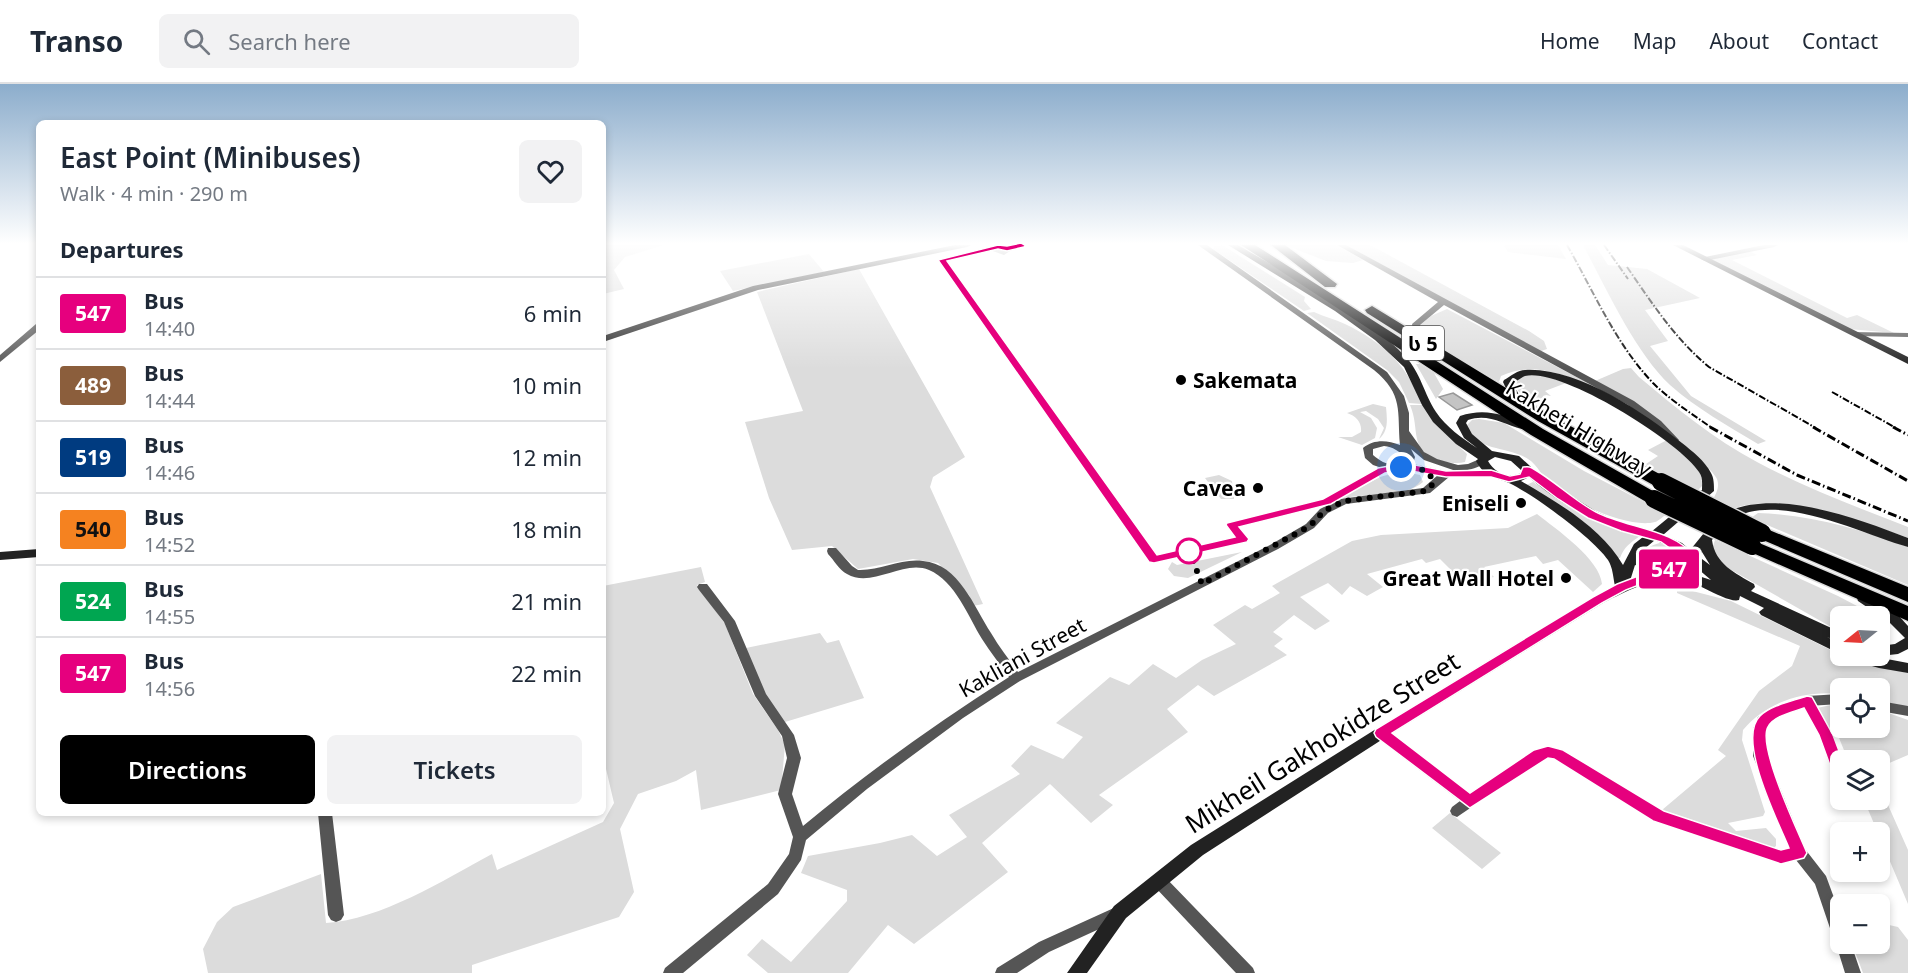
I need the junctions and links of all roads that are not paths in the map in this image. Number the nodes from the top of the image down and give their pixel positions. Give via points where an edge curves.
1 (763, 286) edge
2 (1262, 286) edge
3 (1299, 286) edge
4 (1312, 286) edge
5 (1334, 286) edge
6 (1415, 286) edge
7 (1760, 286) edge
8 (1443, 302) junction
9 (36, 328) edge
10 (1856, 334) junction
11 (1373, 335) junction
12 (1908, 335) edge
13 (606, 338) edge
14 (1425, 344) junction
15 (0, 358) edge
16 (1908, 361) edge
17 (1434, 365) junction
18 (1517, 401) junction
19 (1405, 424) junction
20 (1538, 432) junction
21 (1677, 443) junction
22 (1487, 458) junction
23 (1408, 460) junction
24 (1420, 468) junction
25 (1458, 468) junction
26 (1527, 470) junction
27 (1491, 473) junction
28 (1446, 474) junction
29 (1509, 479) junction
30 (1434, 483) junction
31 (1658, 491) junction
32 (1654, 536) junction
33 (1706, 540) junction
34 (1908, 543) edge
35 (832, 551) dead end
36 (36, 553) edge
37 (0, 556) edge
38 (1632, 557) junction
39 (1689, 557) junction
40 (1661, 572) junction
41 (1858, 584) junction
42 (703, 587) dead end
43 (1621, 587) junction
44 (1908, 587) edge
45 (1908, 595) edge
46 (1749, 604) junction
47 (1908, 614) edge
48 (1810, 623) junction
49 (1830, 632) edge
50 (1908, 634) edge
51 (1908, 642) edge
52 (1830, 644) edge
53 (1890, 650) edge
54 (1890, 665) edge
55 (1908, 668) edge
56 (1016, 678) junction
57 (1830, 700) edge
58 (1890, 708) edge
59 (1908, 711) edge
60 (1381, 733) junction
61 (1470, 801) junction
62 (1457, 811) dead end
63 (325, 816) edge
64 (800, 837) junction
65 (1799, 853) junction
66 (1159, 881) junction
67 (1830, 906) edge
68 (1120, 912) junction
69 (336, 915) dead end
70 (1847, 954) edge
71 (671, 973) edge
72 (1002, 973) edge
73 (1076, 973) edge
74 (1247, 973) edge
75 (1853, 973) edge

1 - 13 main road
2 - 19 street via 1382,371 1403,403
3 - 11 main road
4 - 17 highway, Kakheti Highway / ს 5
5 - 14 highway, Kakheti Highway / ს 5
6 - 8 street
7 - 10 main road
8 - 14 street via 1416,324
8 - 21 street via 1642,410
9 - 15 street
10 - 12 street
10 - 16 main road
11 - 17 highway
11 - 22 main road via 1402,359 1421,386 1429,407 1446,428 1466,447
14 - 18 highway, Kakheti Highway / ს 5
17 - 20 highway, Kakheti Highway / ს 5
18 - 21 main road via 1508,382 1515,375 1534,371 1556,374 1605,398
18 - 31 highway, Kakheti Highway / ს 5
19 - 23 street
19 - 25 street via 1417,453
20 - 22 main road via 1492,415 1464,418 1461,423 1468,436
20 - 31 highway, Kakheti Highway / ს 5
21 - 32 main road via 1705,470 1708,490
22 - 25 street
22 - 26 main road via 1515,458
22 - 27 main road
23 - 24 street
23 - 25 street
24 - 28 street
24 - 30 street
26 - 29 main road via 1524,477
26 - 32 main road via 1593,515
27 - 28 street
27 - 29 main road
28 - 30 street
29 - 43 main road via 1559,511 1612,557 1618,566
30 - 56 street, Kakliani Street via 1426,491 1344,501 1274,547
31 - 41 highway, Kakheti Highway / ს 5, bridge
32 - 38 main road via 1638,547
32 - 39 main road via 1678,546
33 - 34 main road via 1727,517 1762,506 1855,524
33 - 39 main road
33 - 48 main road via 1706,552 1717,566
35 - 56 street via 851,572 860,575 916,564 929,565 941,572 966,598 981,628
36 - 37 main road
38 - 40 main road
38 - 43 main road
39 - 40 main road
39 - 48 main road via 1718,579
40 - 43 main road
40 - 46 main road via 1691,577
41 - 44 main road
41 - 45 highway, Kakheti Highway / ს 5
41 - 47 highway, Kakheti Highway / ს 5
41 - 50 main road
42 - 64 street via 729,621 760,696 788,735 794,758 785,794
43 - 46 main road via 1654,581 1688,583
43 - 60 main road, Mikheil Gakhokidze Street
46 - 52 main road
48 - 49 main road
51 - 53 main road
54 - 55 main road
56 - 64 street, Kakliani Street via 872,778
57 - 65 street via 1807,701 1773,714 1759,729 1760,756
58 - 59 street
60 - 61 street
60 - 66 main road, Mikheil Gakhokidze Street via 1197,850
61 - 62 street
61 - 65 street via 1548,752 1558,754 1659,816 1781,857
63 - 69 street
64 - 71 street via 796,856 773,889
65 - 67 street via 1821,881
66 - 68 main road, Mikheil Gakhokidze Street
66 - 74 street
68 - 72 street via 1044,947
68 - 73 main road, Mikheil Gakhokidze Street
70 - 75 street

